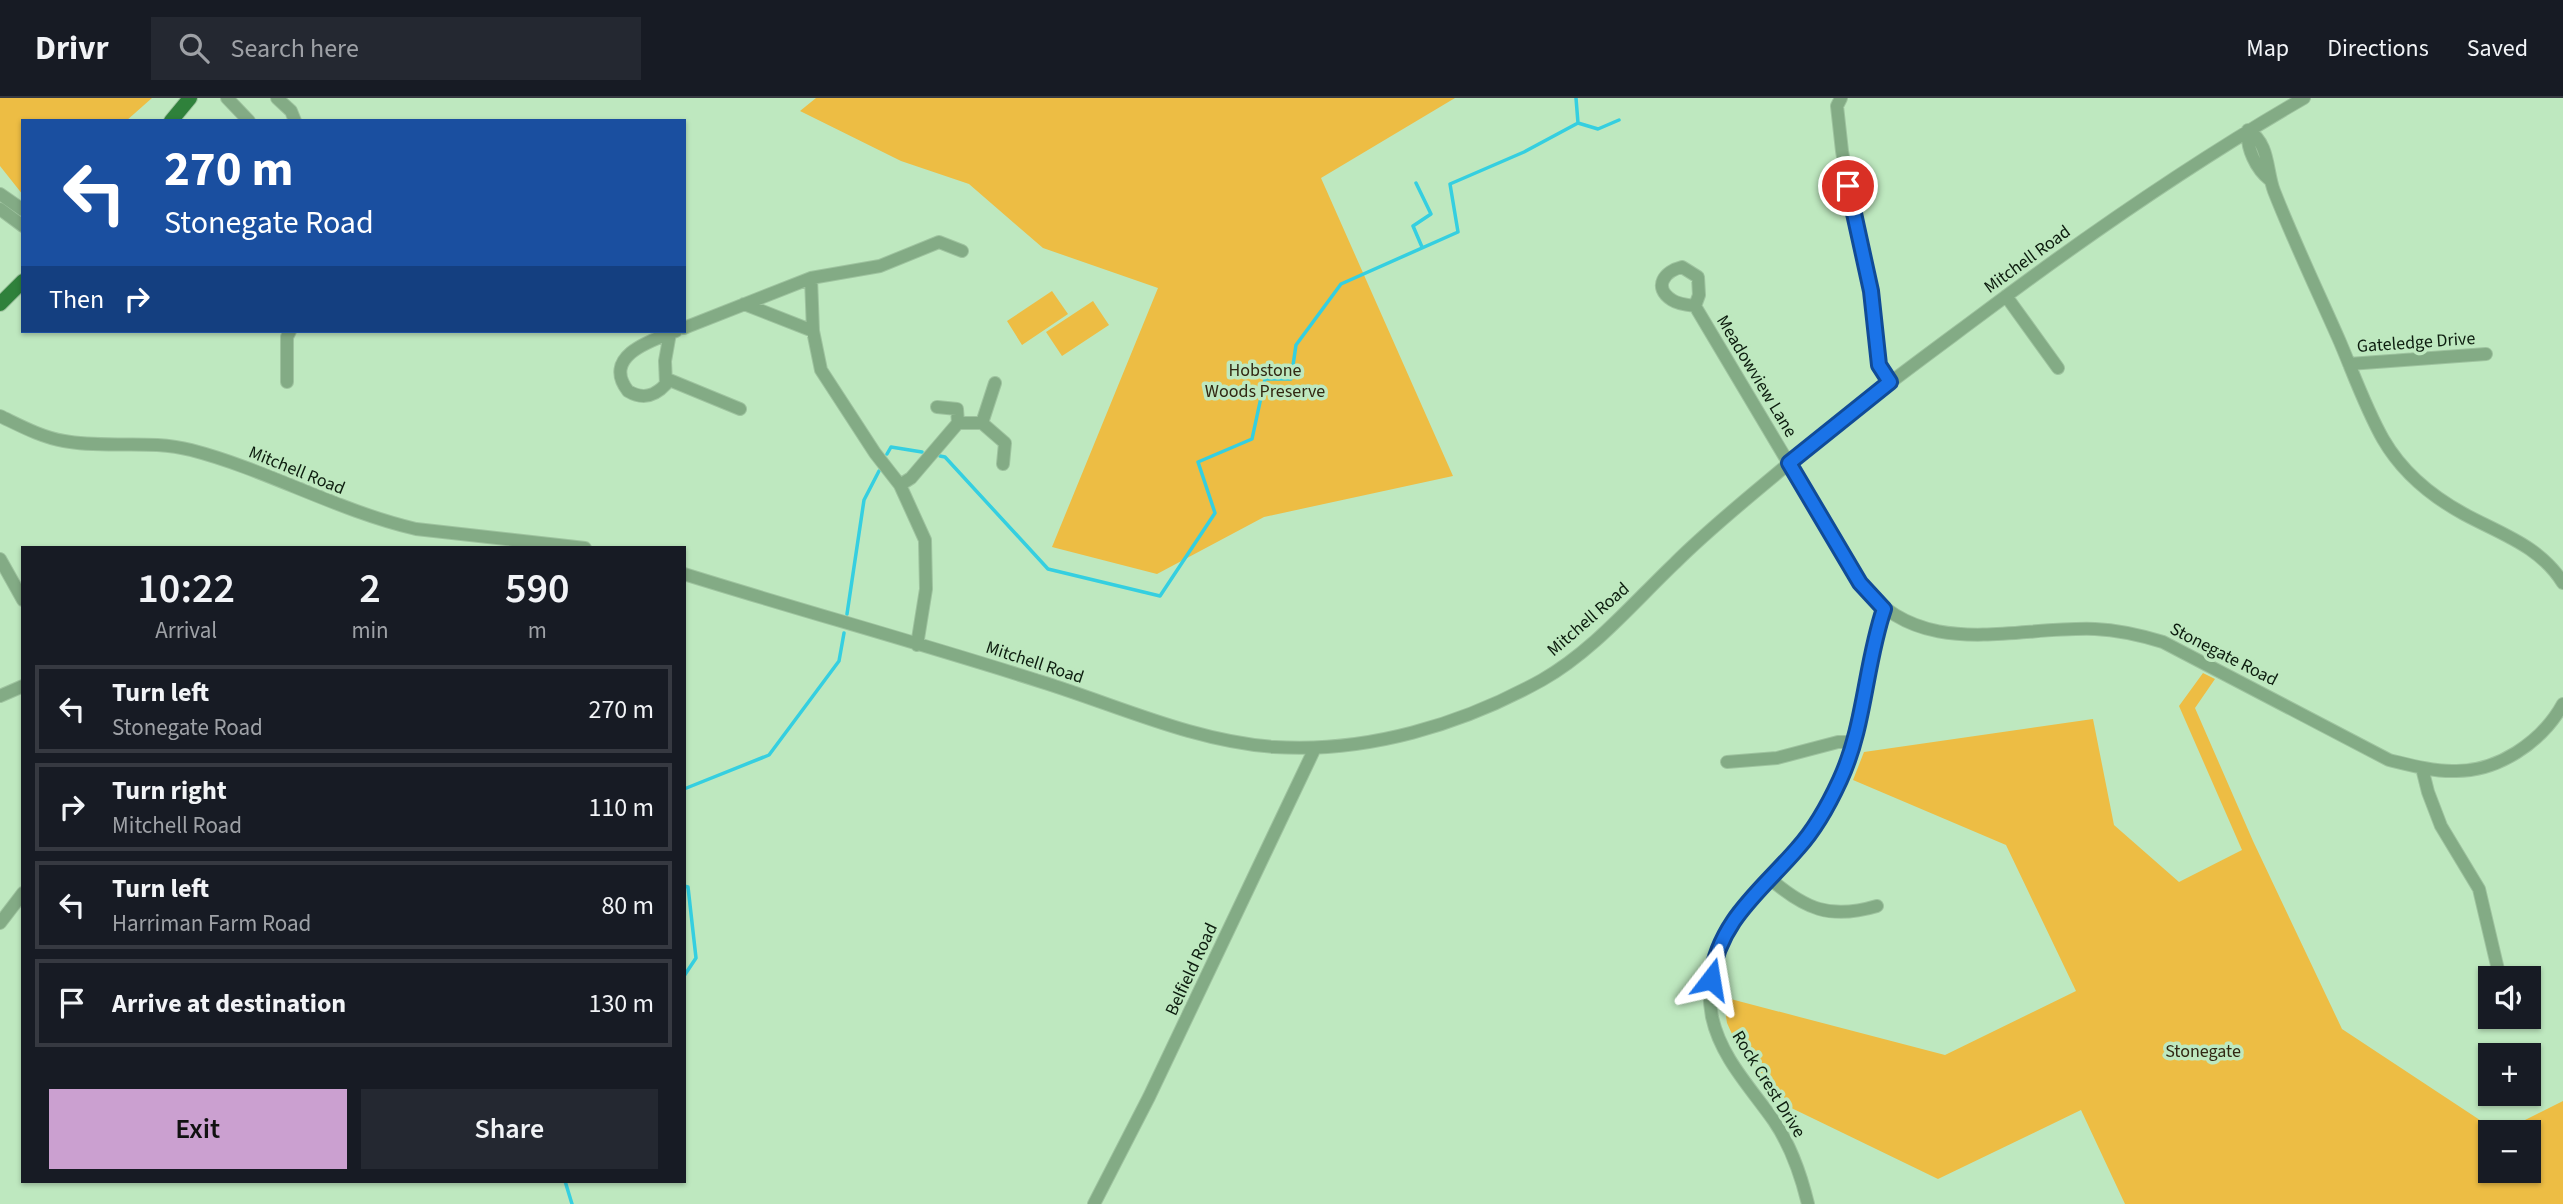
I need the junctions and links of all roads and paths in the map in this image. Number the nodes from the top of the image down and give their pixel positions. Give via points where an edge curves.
1 (190, 98) edge
2 (227, 98) edge
3 (277, 98) edge
4 (1841, 98) edge
5 (2304, 98) edge
6 (172, 119) edge
7 (247, 119) edge
8 (294, 119) edge
9 (2248, 130) junction
10 (0, 194) edge
11 (0, 209) edge
12 (21, 209) edge
13 (21, 225) edge
14 (962, 251) dead end
15 (811, 278) junction
16 (21, 282) edge
17 (3, 295) edge
18 (2006, 296) junction
19 (744, 304) junction
20 (1695, 306) dead end
21 (686, 327) edge
22 (813, 331) junction
23 (289, 333) edge
24 (671, 333) edge
25 (673, 333) edge
26 (2486, 354) dead end
27 (2349, 364) junction
28 (2058, 368) dead end
29 (667, 379) junction
30 (287, 382) dead end
31 (1890, 382) junction
32 (995, 383) dead end
33 (937, 407) dead end
34 (740, 409) dead end
35 (0, 416) edge
36 (958, 423) junction
37 (982, 423) junction
38 (1789, 463) junction
39 (1003, 464) dead end
40 (900, 485) junction
41 (567, 546) edge
42 (0, 559) edge
43 (686, 575) edge
44 (2563, 583) edge
45 (21, 596) edge
46 (1884, 609) junction
47 (917, 645) junction
48 (21, 687) edge
49 (0, 696) edge
50 (2563, 704) edge
51 (1854, 742) junction
52 (1315, 748) junction
53 (1727, 762) dead end
54 (2422, 768) junction
55 (1769, 878) junction
56 (21, 896) edge
57 (1877, 905) dead end
58 (0, 923) edge
59 (2497, 966) edge
60 (1094, 1204) edge
61 (1808, 1204) edge

1 - 6 main road
2 - 7 street
3 - 8 street
4 - 31 street via 1837,106 1842,151 1871,291 1879,365
5 - 9 street, Mitchell Road
9 - 18 street, Mitchell Road via 2164,183
9 - 27 street via 2247,140 2260,172 2270,180
10 - 12 street
11 - 13 street
14 - 15 street via 939,242 880,266
15 - 19 street
15 - 22 street
16 - 17 main road
18 - 28 street
18 - 31 street, Mitchell Road
19 - 21 street
19 - 22 street
20 - 38 street, Meadowview Lane
22 - 40 street via 821,370
23 - 30 street
24 - 29 street via 631,351 621,373 628,391 640,396 657,393
25 - 29 street via 665,361
26 - 27 street, Gateledge Drive
27 - 44 street via 2384,441 2413,479 2463,514 2538,553
29 - 34 street
31 - 38 street, Mitchell Road
32 - 37 street
33 - 36 street via 957,410
35 - 41 street, Mitchell Road via 65,441 163,445 198,452 416,529
36 - 37 street
36 - 40 street
37 - 39 street via 1005,443
38 - 46 street, Stonegate Road via 1860,583
38 - 52 street, Mitchell Road via 1597,638 1542,680 1406,735
40 - 47 street via 925,540 926,589
42 - 45 street
43 - 47 street, Mitchell Road
46 - 51 street, Rock Crest Drive
46 - 54 street, Stonegate Road via 1915,626 1948,635 2094,629 2130,632 2163,642 2389,760
47 - 52 street, Mitchell Road via 1187,731 1265,746
48 - 49 street
50 - 54 street, Stonegate Road via 2530,744 2499,761 2464,771
51 - 53 street via 1777,758
51 - 55 street, Rock Crest Drive via 1841,778 1811,831
52 - 60 street, Belfield Road
54 - 59 street via 2441,826 2479,889
55 - 57 street via 1814,909 1848,912
55 - 61 street, Rock Crest Drive via 1721,940 1710,998 1725,1052 1783,1136
56 - 58 street

